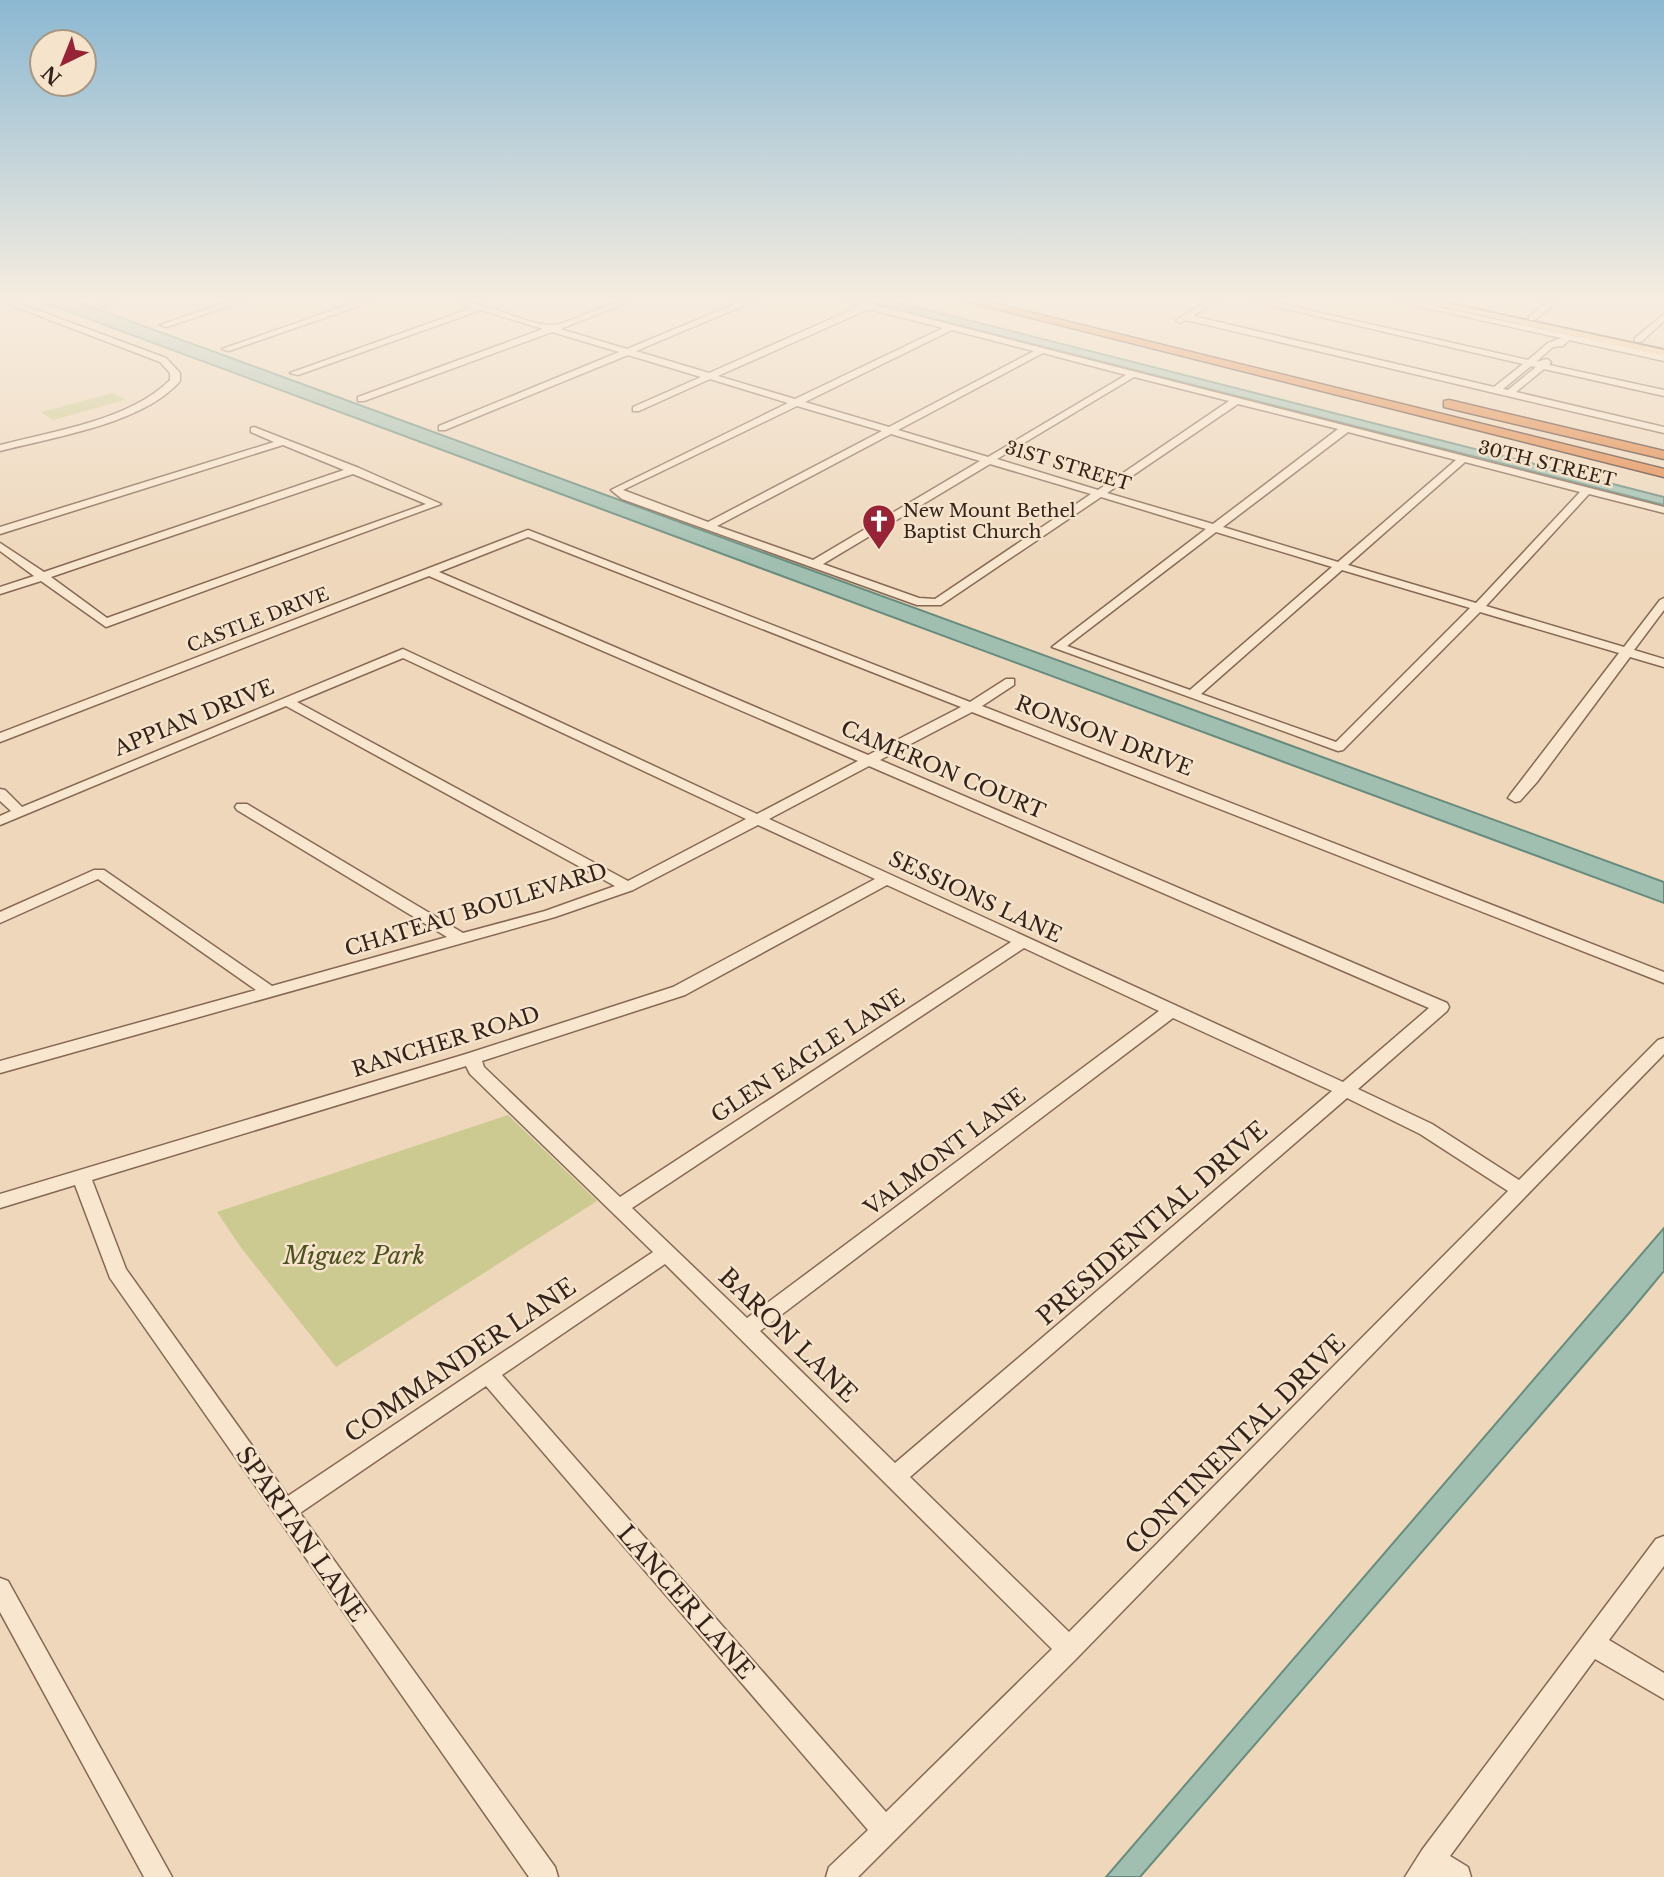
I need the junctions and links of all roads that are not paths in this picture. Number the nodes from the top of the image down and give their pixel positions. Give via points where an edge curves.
1 (166, 390) edge
2 (387, 390) edge
3 (535, 390) edge
4 (680, 390) edge
5 (753, 390) edge
6 (822, 390) edge
7 (968, 390) edge
8 (1107, 390) edge
9 (1192, 390) edge
10 (1292, 390) edge
11 (1320, 390) edge
12 (1361, 390) edge
13 (1496, 390) edge
14 (1514, 390) edge
15 (1510, 393) junction
16 (361, 399) dead end
17 (1236, 401) junction
18 (1437, 401) dead end
19 (796, 402) junction
20 (636, 409) dead end
21 (442, 428) dead end
22 (1345, 429) junction
23 (254, 430) dead end
24 (1664, 430) edge
25 (890, 431) junction
26 (284, 442) junction
27 (0, 447) edge
28 (1664, 455) edge
29 (1463, 459) junction
30 (990, 461) junction
31 (355, 470) junction
32 (1662, 477) edge
33 (1621, 478) dead end
34 (1587, 491) junction
35 (1096, 493) junction
36 (1664, 510) edge
37 (711, 526) junction
38 (1213, 528) junction
39 (0, 531) edge
40 (528, 533) joint
41 (0, 546) edge
42 (815, 564) junction
43 (1341, 565) junction
44 (430, 572) junction
45 (43, 577) junction
46 (0, 591) edge
47 (1664, 602) edge
48 (1478, 607) junction
49 (1625, 651) junction
50 (404, 653) joint
51 (1664, 663) edge
52 (1010, 682) dead end
53 (1192, 695) junction
54 (288, 702) junction
55 (971, 707) junction
56 (0, 738) edge
57 (868, 761) junction
58 (0, 793) edge
59 (1515, 798) dead end
60 (242, 807) dead end
61 (20, 812) junction
62 (757, 819) junction
63 (0, 821) edge
64 (886, 879) junction
65 (628, 887) junction
66 (0, 918) edge
67 (460, 938) junction
68 (1023, 942) junction
69 (1664, 978) edge
70 (271, 993) junction
71 (1441, 1007) joint
72 (1172, 1010) junction
73 (1664, 1044) edge
74 (472, 1058) junction
75 (0, 1067) edge
76 (1345, 1090) junction
77 (82, 1178) junction
78 (1522, 1191) junction
79 (0, 1201) edge
80 (619, 1207) junction
81 (667, 1253) junction
82 (747, 1330) junction
83 (487, 1373) junction
84 (895, 1477) junction
85 (284, 1511) junction
86 (1664, 1547) edge
87 (0, 1589) edge
88 (1591, 1643) junction
89 (1069, 1649) junction
90 (1664, 1687) edge
91 (886, 1830) junction
92 (1424, 1868) edge
93 (159, 1877) edge
94 (545, 1877) edge
95 (839, 1877) edge
96 (1458, 1877) edge

1 - 27 street via 131,410
2 - 16 street
3 - 21 street
4 - 20 street
5 - 19 street, 31ST STREET
6 - 19 street
7 - 25 street
8 - 30 street
9 - 17 street, 30TH STREET
10 - 33 highway
11 - 32 highway
12 - 32 highway
13 - 15 street
14 - 15 street
15 - 24 street
17 - 22 street, 30TH STREET
17 - 35 street
18 - 28 highway
19 - 25 street, 31ST STREET
19 - 37 street via 616,490
22 - 29 street, 30TH STREET
22 - 38 street
23 - 26 street
25 - 30 street, 31ST STREET
25 - 37 street
26 - 31 street
26 - 39 street
29 - 34 street, 30TH STREET
29 - 43 street
30 - 35 street, 31ST STREET
30 - 42 street
31 - 45 street
31 - 45 street via 436,504 106,623
34 - 36 street, 30TH STREET
34 - 48 street
35 - 38 street, 31ST STREET
35 - 42 street via 937,603 917,601
37 - 42 street
38 - 43 street, 31ST STREET
38 - 53 street via 1058,647
40 - 44 street, CASTLE DRIVE
40 - 55 street, RONSON DRIVE
41 - 45 street
43 - 48 street, 31ST STREET
43 - 53 street
44 - 56 street, CASTLE DRIVE
44 - 57 street, CAMERON COURT
45 - 46 street
47 - 49 street
48 - 49 street, 31ST STREET
48 - 53 street via 1338,747
49 - 51 street, 31ST STREET
49 - 59 street
50 - 54 street, APPIAN DRIVE
50 - 62 street, SESSIONS LANE
52 - 55 street, CHATEAU BOULEVARD
54 - 61 street, APPIAN DRIVE
54 - 65 street
55 - 57 street, CHATEAU BOULEVARD
55 - 69 street, RONSON DRIVE
57 - 62 street, CHATEAU BOULEVARD
57 - 71 street, CAMERON COURT
58 - 61 street
60 - 67 street
61 - 63 street, APPIAN DRIVE
62 - 64 street, SESSIONS LANE
62 - 65 street, CHATEAU BOULEVARD
64 - 68 street, SESSIONS LANE
64 - 74 street, RANCHER ROAD via 679,991
65 - 67 street, CHATEAU BOULEVARD
66 - 70 street via 99,873
67 - 70 street, CHATEAU BOULEVARD
68 - 72 street, SESSIONS LANE
68 - 80 street, GLEN EAGLE LANE
70 - 75 street, CHATEAU BOULEVARD
71 - 76 street, PRESIDENTIAL DRIVE
72 - 76 street, SESSIONS LANE
72 - 82 street, VALMONT LANE
73 - 78 street, CONTINENTAL DRIVE
74 - 77 street, RANCHER ROAD
74 - 80 street, BARON LANE via 476,1070
76 - 78 street, SESSIONS LANE via 1426,1129
76 - 84 street, PRESIDENTIAL DRIVE
77 - 79 street, RANCHER ROAD
77 - 85 street, SPARTAN LANE via 117,1272
78 - 89 street, CONTINENTAL DRIVE
80 - 81 street, BARON LANE
81 - 82 street, BARON LANE
81 - 83 street, COMMANDER LANE
82 - 84 street, BARON LANE
83 - 85 street, COMMANDER LANE
83 - 91 street, LANCER LANE
84 - 89 street, BARON LANE
85 - 94 street, SPARTAN LANE
86 - 88 street
87 - 93 street
88 - 90 street
88 - 92 street
89 - 91 street, CONTINENTAL DRIVE
91 - 95 street, CONTINENTAL DRIVE
92 - 96 street

